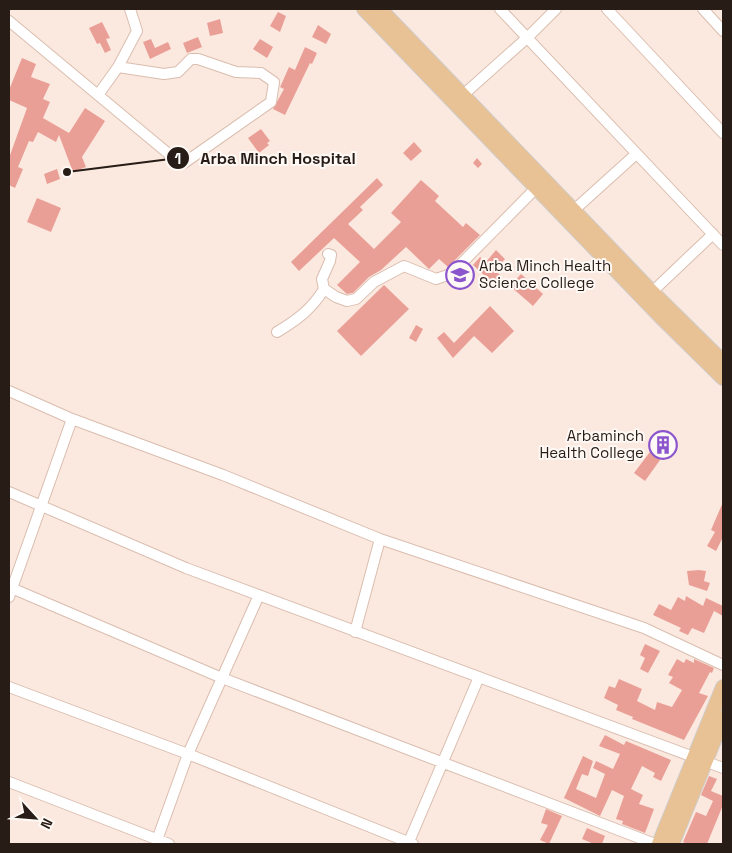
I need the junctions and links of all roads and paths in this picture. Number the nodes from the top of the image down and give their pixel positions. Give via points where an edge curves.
1 (130, 9) edge
2 (364, 9) edge
3 (380, 9) edge
4 (500, 9) edge
5 (556, 9) edge
6 (607, 9) edge
7 (703, 9) edge
8 (9, 21) edge
9 (723, 31) edge
10 (528, 37) junction
11 (118, 67) junction
12 (98, 95) junction
13 (463, 95) junction
14 (723, 133) edge
15 (635, 155) junction
16 (540, 184) junction
17 (574, 211) junction
18 (712, 234) junction
19 (723, 246) edge
20 (328, 254) dead end
21 (324, 289) junction
22 (652, 292) junction
23 (277, 332) dead end
24 (723, 362) edge
25 (723, 378) edge
26 (9, 391) edge
27 (72, 419) junction
28 (9, 492) edge
29 (42, 505) junction
30 (380, 539) junction
31 (10, 591) edge
32 (259, 594) junction
33 (355, 632) junction
34 (723, 665) edge
35 (480, 676) junction
36 (222, 678) junction
37 (9, 686) edge
38 (723, 687) edge
39 (723, 718) edge
40 (188, 754) junction
41 (699, 759) junction
42 (444, 763) junction
43 (723, 768) edge
44 (9, 782) edge
45 (157, 840) junction
46 (169, 844) edge
47 (410, 844) edge
48 (655, 844) edge
49 (659, 844) edge
50 (672, 844) edge

1 - 11 street via 137,31
2 - 16 main road
3 - 13 main road
4 - 10 street
5 - 10 street
6 - 14 street
7 - 9 street
8 - 12 street
10 - 13 street
10 - 15 street
11 - 12 street
11 - 12 street via 164,74 178,72 191,60 198,59 236,72 261,73 274,82 274,93 271,102 184,163 176,160
13 - 16 main road
15 - 17 street
15 - 18 street
16 - 17 main road
16 - 21 street via 443,278 431,278 404,266 374,282 352,301 336,297
16 - 25 main road via 660,316
17 - 22 main road
18 - 19 street
18 - 22 street
20 - 21 street via 331,255 322,280
21 - 23 street via 300,318
22 - 24 main road
26 - 27 street
27 - 29 street
27 - 30 street via 223,475
28 - 29 street
29 - 31 street
29 - 32 street via 186,568
30 - 33 street
30 - 34 street via 644,628
31 - 36 street
32 - 33 street
32 - 36 street
33 - 35 street
35 - 41 street
35 - 42 street
36 - 40 street
36 - 42 street
37 - 40 street
38 - 41 main road
39 - 41 main road
40 - 45 street
40 - 47 street
41 - 43 street
41 - 49 main road
41 - 50 main road
42 - 47 street
42 - 48 street
44 - 45 street
45 - 46 street

